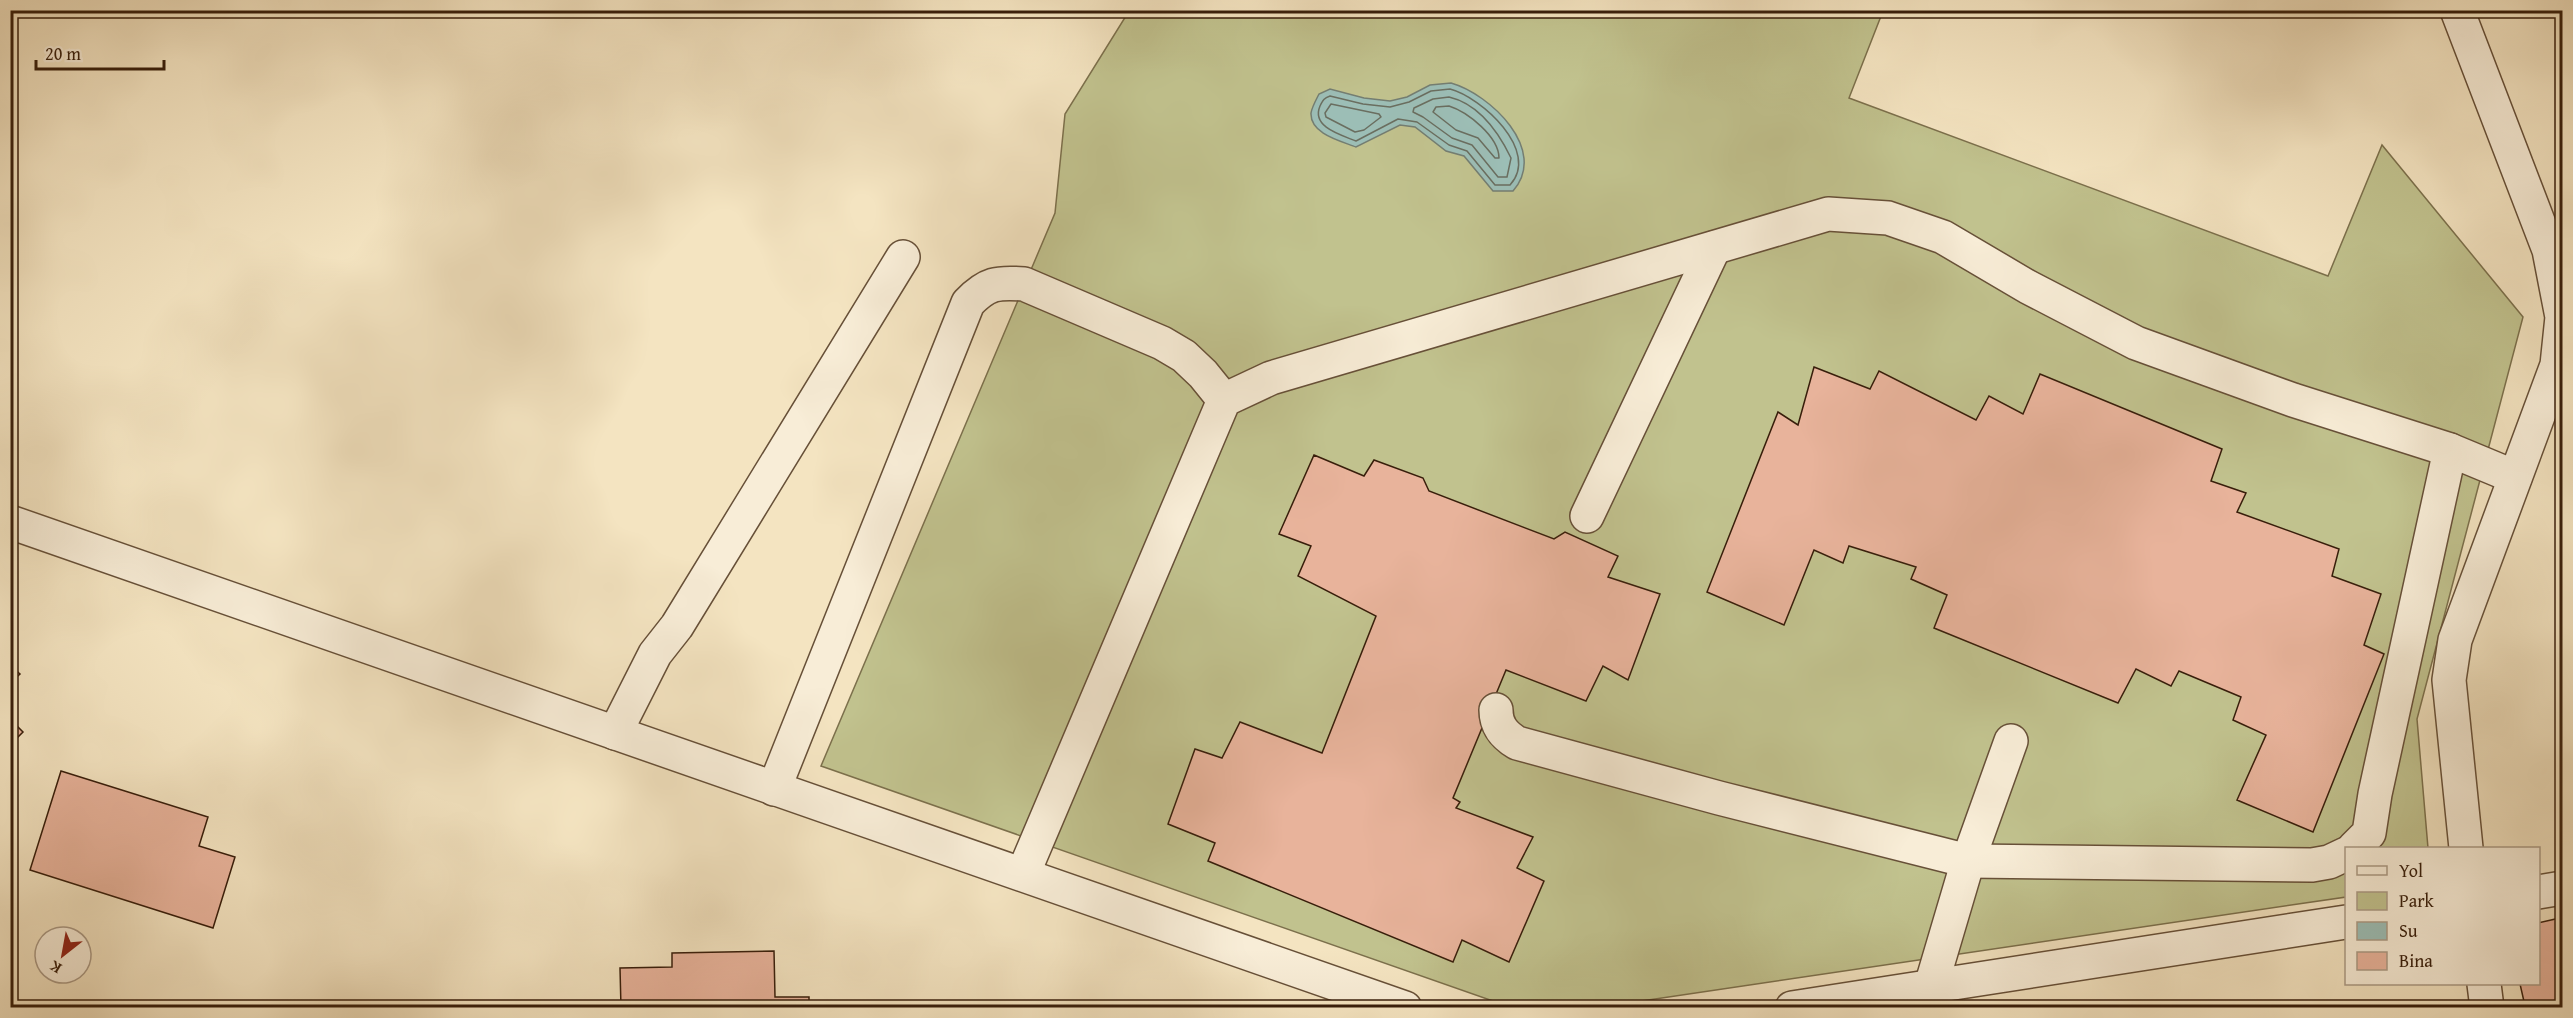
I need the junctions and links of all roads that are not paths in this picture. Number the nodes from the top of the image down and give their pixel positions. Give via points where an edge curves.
1 (2457, 10) edge
2 (1714, 248) junction
3 (903, 257) dead end
4 (1224, 400) junction
5 (2450, 450) junction
6 (2516, 477) junction
7 (1587, 516) dead end
8 (10, 522) edge
9 (1496, 710) dead end
10 (615, 733) junction
11 (2011, 741) dead end
12 (774, 789) junction
13 (2356, 847) edge
14 (2466, 847) edge
15 (2345, 854) edge
16 (1968, 861) junction
17 (1023, 874) junction
18 (2562, 888) edge
19 (2540, 892) edge
20 (2345, 922) edge
21 (2484, 985) edge
22 (1931, 986) junction
23 (1405, 1008) edge
24 (1792, 1008) edge
25 (2487, 1008) edge

1 - 6 street via 2549,250 2562,317 2557,365
2 - 4 street via 1271,378
2 - 5 street via 1828,214 1888,218 1943,237 2136,343 2293,400
2 - 7 street
3 - 10 street via 677,626 655,654
4 - 12 street via 1184,356 1162,343 1024,284 1006,282 982,288 968,303
4 - 17 street
5 - 6 street
5 - 13 street via 2369,832
6 - 14 street via 2455,640 2449,680
8 - 10 street
9 - 16 street via 1498,724 1506,736 1517,742
10 - 12 street
11 - 16 street
12 - 17 street
15 - 16 street via 2312,865
16 - 22 street
17 - 23 street
18 - 19 street
20 - 22 street
21 - 25 street
22 - 24 street

